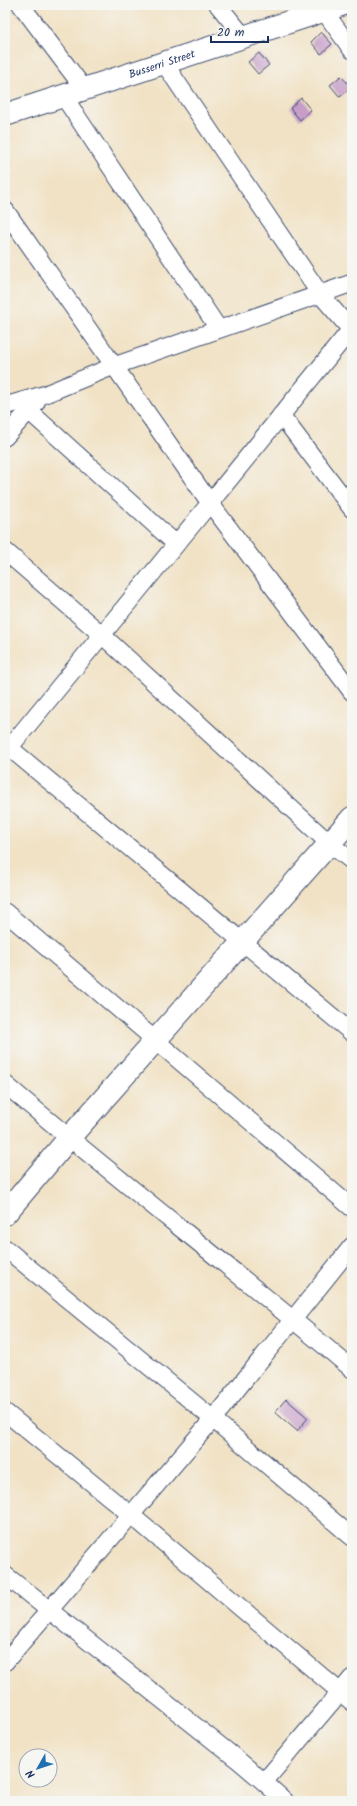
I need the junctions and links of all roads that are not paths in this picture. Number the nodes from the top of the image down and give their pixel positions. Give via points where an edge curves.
1 (21, 5) edge
2 (218, 5) edge
3 (333, 8) edge
4 (244, 37) junction
5 (352, 50) edge
6 (164, 64) junction
7 (85, 90) junction
8 (64, 97) junction
9 (5, 115) edge
10 (5, 210) edge
11 (352, 283) edge
12 (320, 294) junction
13 (218, 328) junction
14 (352, 329) edge
15 (114, 366) junction
16 (43, 395) junction
17 (5, 406) edge
18 (29, 411) junction
19 (282, 415) junction
20 (5, 437) edge
21 (210, 503) junction
22 (352, 508) edge
23 (176, 544) junction
24 (5, 551) edge
25 (102, 635) junction
26 (352, 692) edge
27 (6, 748) edge
28 (352, 818) edge
29 (330, 844) junction
30 (352, 861) edge
31 (5, 912) edge
32 (242, 942) junction
33 (352, 1033) edge
34 (155, 1040) junction
35 (5, 1084) edge
36 (69, 1138) junction
37 (352, 1208) edge
38 (5, 1214) edge
39 (352, 1246) edge
40 (5, 1248) edge
41 (293, 1319) junction
42 (352, 1369) edge
43 (5, 1412) edge
44 (213, 1419) junction
45 (131, 1515) junction
46 (352, 1537) edge
47 (5, 1575) edge
48 (48, 1611) junction
49 (5, 1662) edge
50 (352, 1678) edge
51 (346, 1697) edge
52 (264, 1782) junction
53 (285, 1801) edge

1 - 7 street
2 - 4 street
3 - 4 street, Busserri Street
3 - 5 street
4 - 6 street, Busserri Street
6 - 7 street, Busserri Street
6 - 12 street
7 - 8 street, Busserri Street
8 - 9 street, Busserri Street
8 - 13 street
10 - 15 street
11 - 12 street
12 - 13 street
12 - 14 street
13 - 15 street
14 - 19 street
15 - 16 street
15 - 21 street
16 - 17 street
16 - 18 street
18 - 20 street
18 - 23 street
19 - 21 street
19 - 22 street
21 - 23 street
21 - 26 street
23 - 25 street
24 - 25 street
25 - 27 street
25 - 29 street
27 - 32 street
28 - 29 street
29 - 30 street
29 - 32 street
31 - 34 street
32 - 33 street
32 - 34 street
34 - 36 street
34 - 37 street
35 - 36 street
36 - 38 street
36 - 41 street
39 - 41 street
40 - 44 street
41 - 42 street
41 - 44 street
43 - 45 street
44 - 45 street
44 - 46 street
45 - 48 street
45 - 51 street
47 - 48 street
48 - 49 street
48 - 52 street
50 - 51 street
51 - 52 street
52 - 53 street

